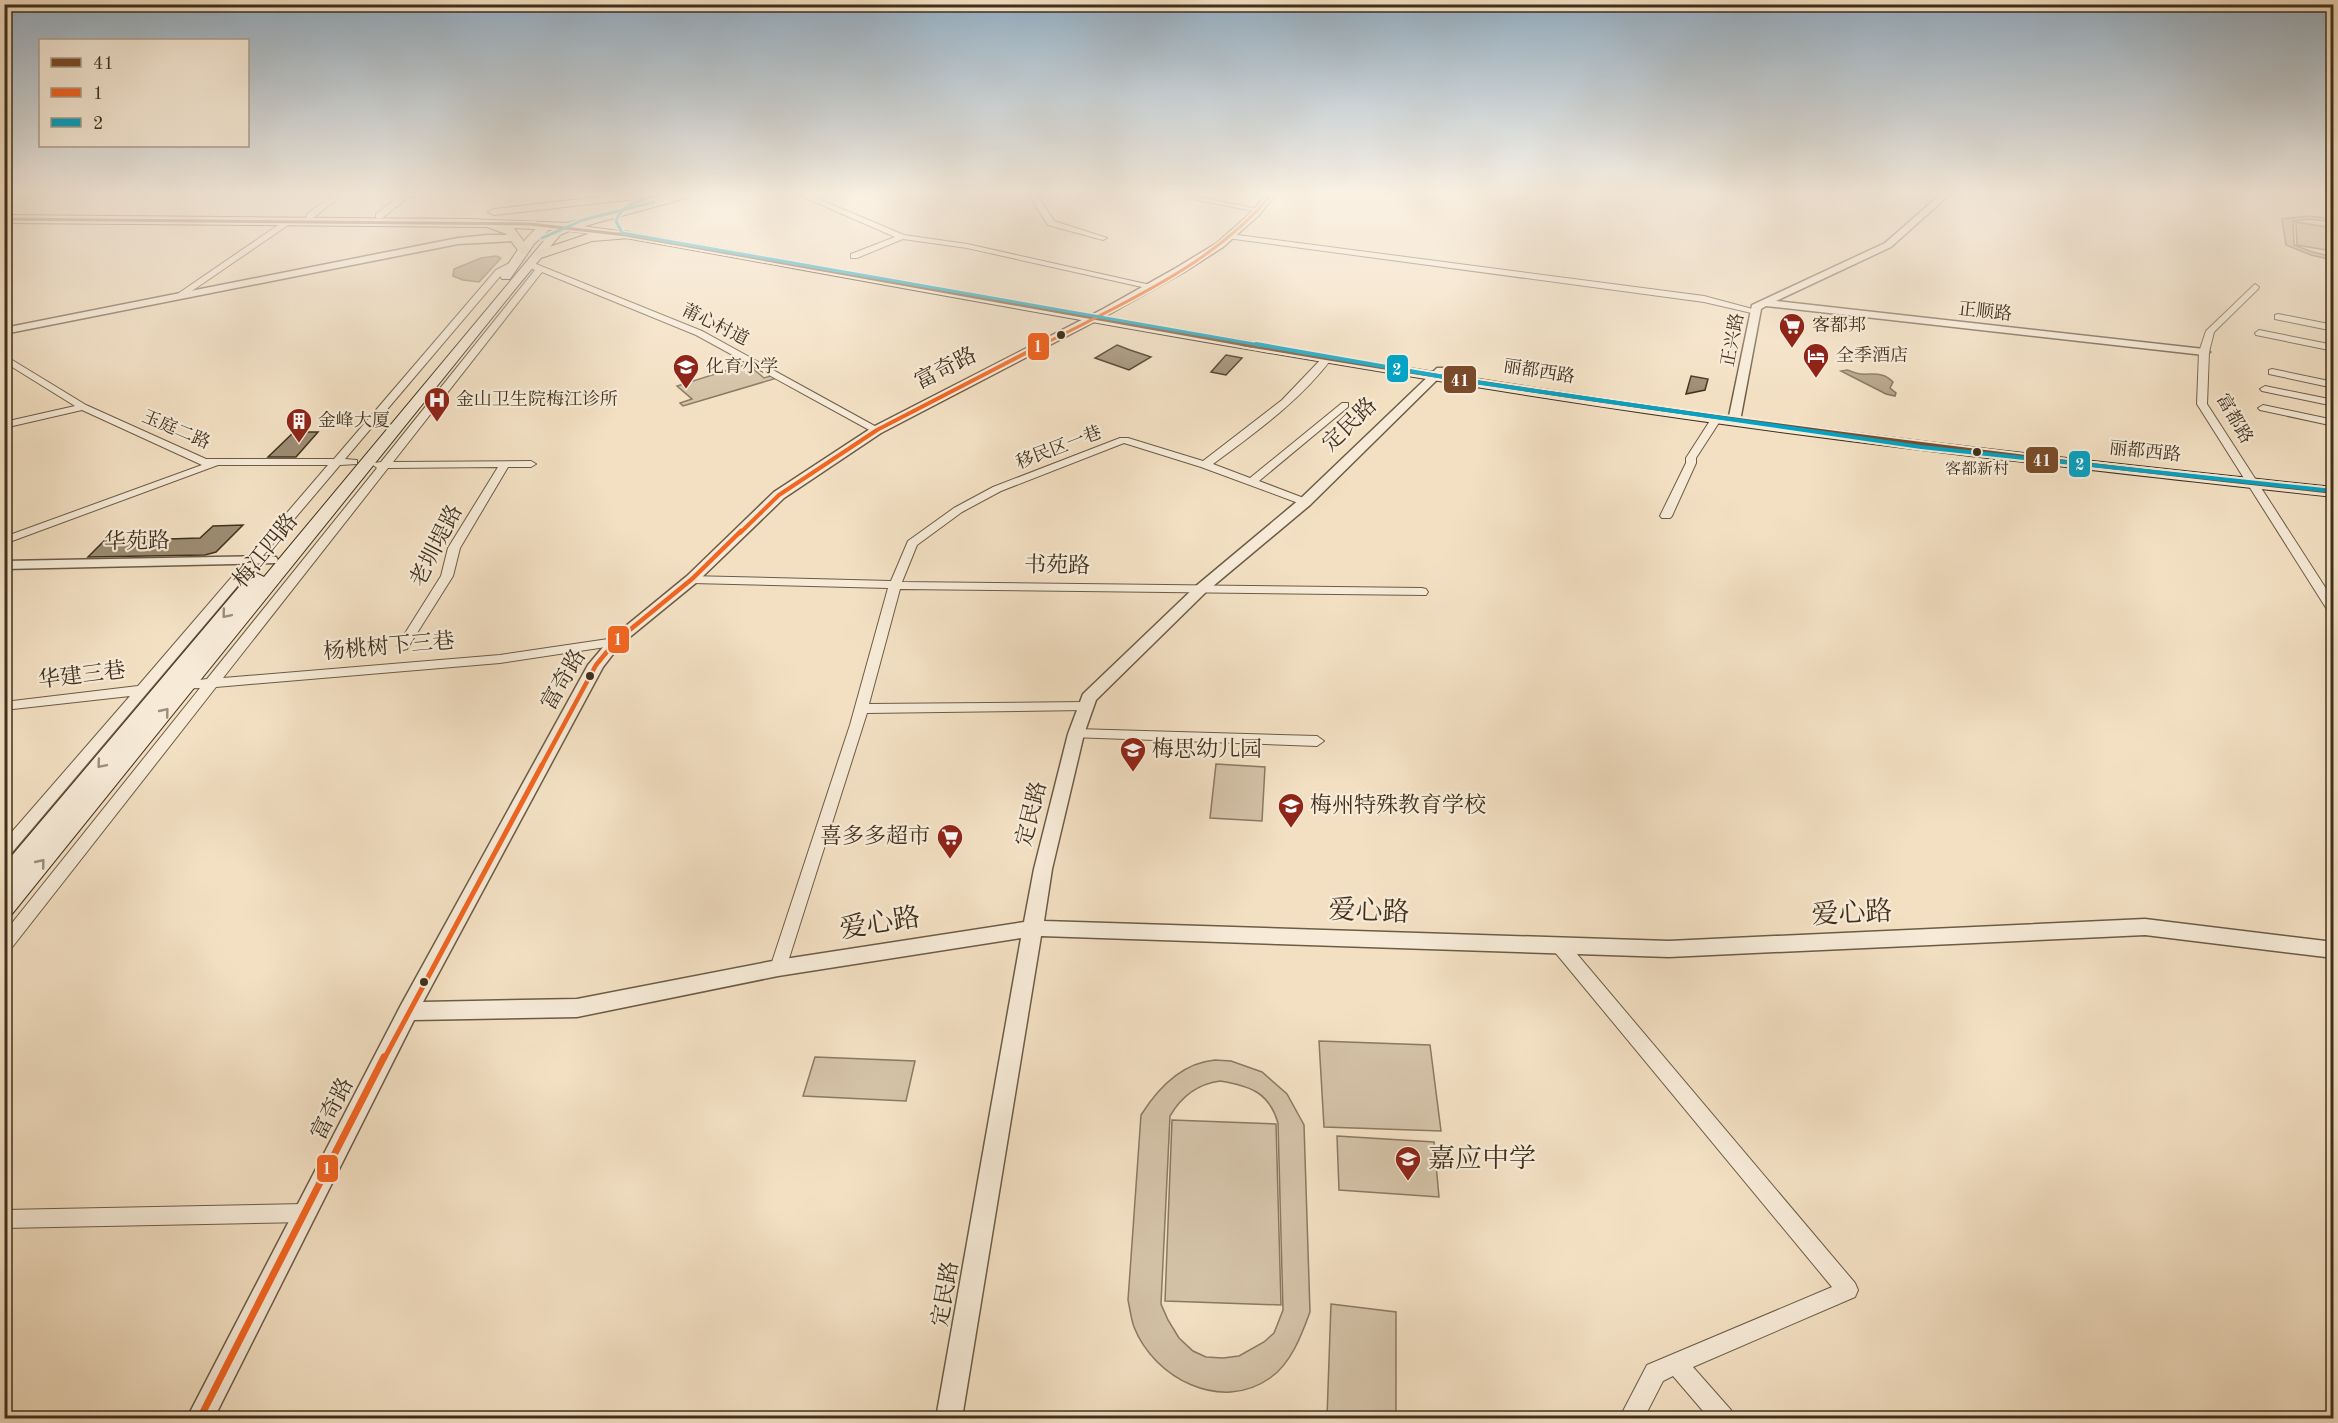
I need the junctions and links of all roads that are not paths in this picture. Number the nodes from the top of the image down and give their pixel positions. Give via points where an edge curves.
1 (230, 261) edge
2 (353, 261) edge
3 (527, 261) edge
4 (530, 261) edge
5 (530, 261) edge
6 (530, 261) edge
7 (534, 261) edge
8 (797, 261) edge
9 (1038, 261) edge
10 (1192, 261) edge
11 (1423, 261) edge
12 (1854, 261) edge
13 (1151, 286) junction
14 (2255, 287) dead end
15 (180, 295) junction
16 (1759, 307) junction
17 (1101, 314) junction
18 (2278, 317) dead end
19 (2334, 328) edge
20 (4, 331) edge
21 (2259, 333) dead end
22 (2334, 348) edge
23 (2204, 352) junction
24 (1328, 357) junction
25 (4, 358) edge
26 (2272, 372) dead end
27 (1438, 373) junction
28 (2334, 385) edge
29 (2265, 389) dead end
30 (2334, 403) edge
31 (1345, 405) dead end
32 (83, 407) junction
33 (2263, 408) dead end
34 (1735, 417) junction
35 (1717, 418) junction
36 (2334, 423) edge
37 (4, 425) edge
38 (877, 430) junction
39 (219, 462) junction
40 (351, 464) junction
41 (505, 464) junction
42 (531, 464) dead end
43 (1205, 465) junction
44 (2252, 480) junction
45 (1252, 482) junction
46 (2334, 484) edge
47 (2334, 492) edge
48 (1305, 502) junction
49 (1666, 516) dead end
50 (4, 542) edge
51 (270, 560) junction
52 (4, 565) edge
53 (692, 579) junction
54 (895, 585) junction
55 (1201, 588) junction
56 (1422, 592) dead end
57 (2334, 611) edge
58 (615, 642) junction
59 (403, 646) dead end
60 (165, 687) junction
61 (4, 706) edge
62 (1086, 706) junction
63 (861, 709) junction
64 (1076, 734) junction
65 (1317, 741) dead end
66 (4, 852) edge
67 (4, 881) edge
68 (4, 908) edge
69 (1033, 927) junction
70 (4, 945) edge
71 (1560, 946) junction
72 (2334, 950) edge
73 (778, 968) junction
74 (408, 1011) junction
75 (305, 1213) junction
76 (4, 1219) edge
77 (1676, 1364) junction
78 (200, 1419) edge
79 (950, 1419) edge
80 (1633, 1419) edge
81 (1723, 1419) edge

1 - 15 street
2 - 15 street
3 - 66 street via 499,272
4 - 40 main road, 梅江四路
68 -> 5 main road, 梅江四路
6 - 70 street
7 - 38 street, 莆心村道 via 699,333
8 - 17 main road, 丽都西路
9 - 13 street
10 - 13 street, 富奇路
11 - 16 street
12 - 16 street, 正兴路
13 - 17 street, 富奇路
14 - 23 street, 富都路 via 2210,331
15 - 20 street
16 - 23 street, 正顺路
16 - 34 street, 正兴路
17 - 24 main road, 丽都西路
17 - 27 main road, 丽都西路
17 - 38 street, 富奇路
18 - 19 street
21 - 22 street
23 - 44 street, 富都路 via 2202,404
24 - 27 main road, 丽都西路
24 - 43 street via 1288,401
25 - 32 street, 玉庭二路
26 - 28 street
27 - 34 main road, 丽都西路
27 - 35 main road, 丽都西路
27 - 48 street, 定民路
29 - 30 street
31 - 45 street
32 - 37 street
32 - 39 street, 玉庭二路 via 204,462
33 - 36 street
34 - 35 main road, 丽都西路
34 - 44 main road, 丽都西路 via 1924,447
35 - 49 street via 1690,458
38 - 53 street, 富奇路 via 780,495
39 - 40 street, 玉庭二路
39 - 50 street
40 - 41 street, 玉庭二路
40 - 51 main road, 梅江四路
41 - 42 street, 玉庭二路
41 - 59 street, 老圳堤路 via 453,548 447,576
43 - 45 street, 移民区一巷
43 - 54 street, 移民区一巷 via 1124,440 997,489 958,510 912,543
44 - 46 main road, 丽都西路
44 - 47 main road, 丽都西路
44 - 57 street, 富都路
45 - 48 street, 移民区一巷
48 - 55 street, 定民路
51 - 52 street, 华苑路
51 -> 60 main road, 梅江四路
53 - 54 street, 书苑路
53 - 58 street, 富奇路
54 - 55 street, 书苑路
54 - 63 street, 移民区一巷
55 - 56 street, 书苑路
55 - 62 street, 定民路 via 1089,698
58 - 60 street, 杨桃树下三巷 via 500,660
58 - 74 street, 富奇路 via 596,665
60 - 61 street, 华建三巷
60 -> 67 main road, 梅江四路
62 - 63 street
62 - 64 street, 定民路
63 - 73 street, 移民区一巷
64 - 65 street
64 - 69 street, 定民路
69 - 71 street, 爱心路
69 - 73 street, 爱心路
69 - 79 street, 定民路
71 - 72 street, 爱心路 via 1669,949 2145,927
71 - 77 street via 1848,1290
73 - 74 street, 爱心路 via 577,1008
74 - 75 street, 富奇路
75 - 76 street
75 - 78 street, 富奇路
77 - 80 street via 1655,1373
77 - 81 street

